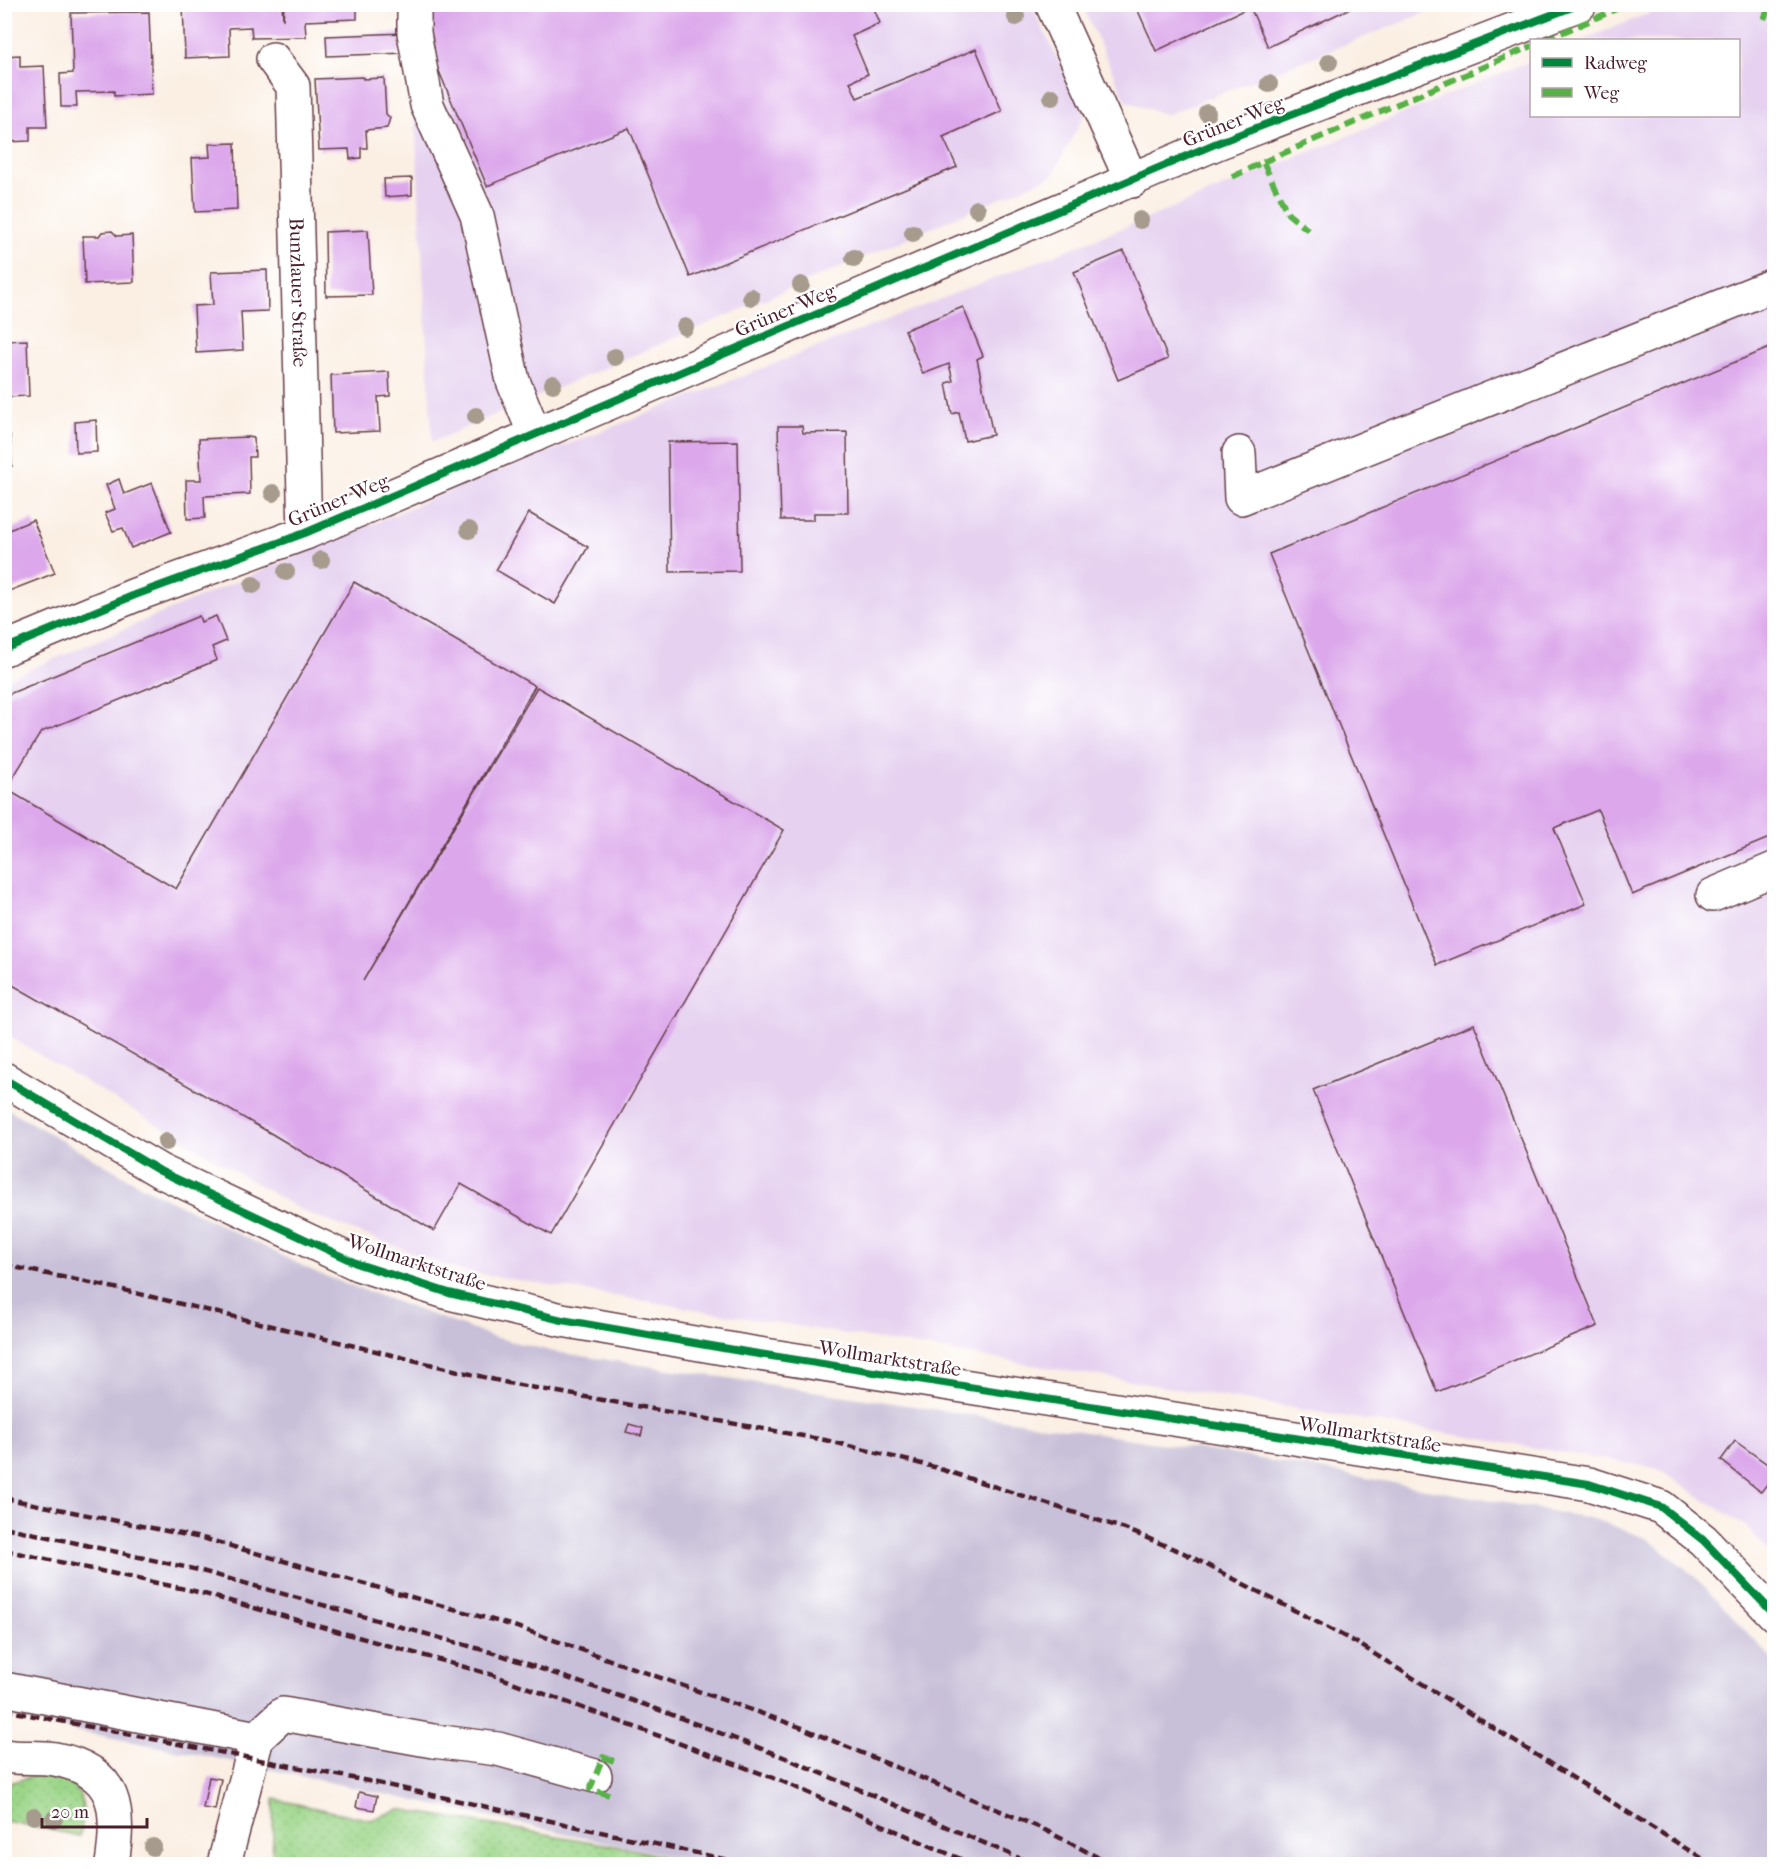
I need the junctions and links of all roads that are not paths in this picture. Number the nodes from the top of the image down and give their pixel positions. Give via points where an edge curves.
1 (414, 4) edge
2 (1052, 4) edge
3 (1580, 4) edge
4 (273, 59) dead end
5 (1132, 180) junction
6 (1774, 285) edge
7 (535, 435) junction
8 (1239, 453) dead end
9 (305, 533) junction
10 (4, 649) edge
11 (1774, 869) edge
12 (1713, 895) dead end
13 (4, 1079) edge
14 (1774, 1614) edge
15 (4, 1689) edge
16 (258, 1738) junction
17 (4, 1756) edge
18 (595, 1776) dead end
19 (112, 1864) edge
20 (224, 1864) edge

1 - 7 street via 414,33 427,105 477,215 513,381
2 - 5 street
3 - 5 street, Grüner Weg via 1217,143
4 - 9 street, Bunzlauer Straße via 293,86
5 - 7 street, Grüner Weg
6 - 8 street via 1241,498
7 - 9 street, Grüner Weg
9 - 10 street, Grüner Weg via 135,595
11 - 12 street
13 - 14 street, Wollmarktstraße via 160,1171 358,1264 449,1293 562,1320 746,1352 1589,1484 1660,1507 1702,1540
15 - 16 street
16 - 18 street via 283,1714 498,1749
16 - 20 street
17 - 19 street via 53,1759 75,1764 99,1777 114,1798 116,1837

